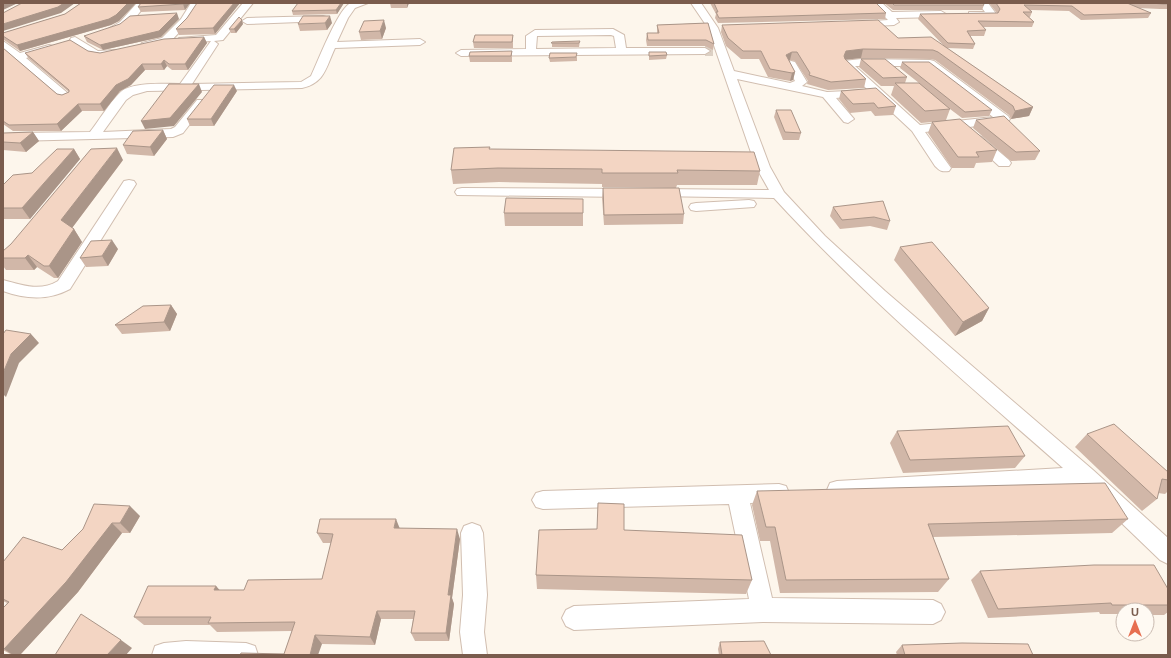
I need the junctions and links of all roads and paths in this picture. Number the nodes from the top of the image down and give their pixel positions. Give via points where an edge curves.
1 (142, 3) edge
2 (196, 3) edge
3 (248, 3) edge
4 (362, 3) edge
5 (696, 3) edge
6 (876, 3) edge
7 (983, 3) edge
8 (947, 14) edge
9 (962, 14) edge
10 (890, 15) junction
11 (145, 16) edge
12 (130, 17) junction
13 (343, 18) junction
14 (247, 21) dead end
15 (848, 25) edge
16 (102, 32) edge
17 (88, 36) edge
18 (166, 40) junction
19 (68, 42) junction
20 (420, 42) dead end
21 (3, 44) edge
22 (213, 44) dead end
23 (332, 45) junction
24 (621, 51) junction
25 (713, 51) junction
26 (531, 52) junction
27 (461, 53) dead end
28 (19, 56) junction
29 (885, 62) junction
30 (791, 64) edge
31 (730, 74) junction
32 (902, 76) edge
33 (791, 86) junction
34 (213, 87) junction
35 (184, 88) junction
36 (897, 90) edge
37 (875, 92) junction
38 (827, 95) junction
39 (66, 98) edge
40 (949, 115) edge
41 (848, 119) dead end
42 (961, 125) junction
43 (917, 129) junction
44 (94, 136) junction
45 (4, 137) edge
46 (1004, 163) dead end
47 (944, 168) dead end
48 (129, 184) dead end
49 (462, 192) dead end
50 (782, 198) junction
51 (696, 207) dead end
52 (3, 285) edge
53 (1086, 476) junction
54 (738, 495) junction
55 (543, 500) dead end
56 (472, 533) dead end
57 (1168, 553) edge
58 (763, 610) junction
59 (933, 612) dead end
60 (574, 618) dead end
61 (164, 655) edge
62 (246, 655) edge
63 (475, 655) edge

1 - 12 street
2 - 18 street via 184,14 178,29
3 - 18 street via 219,38
4 - 13 street via 352,6
5 - 25 street via 716,28
6 - 10 street
7 - 9 street via 992,15
8 - 10 street
10 - 15 street via 894,22
11 - 12 street
12 - 16 street via 123,24
13 - 14 street
13 - 23 street
17 - 19 street
18 - 19 street via 103,55
19 - 28 street
20 - 23 street
21 - 28 street
22 - 35 street
23 - 34 street via 316,78 311,82 302,85
24 - 25 street
24 - 26 street
24 - 26 street via 619,35 605,32 532,34
25 - 31 street
26 - 27 street
28 - 39 street
29 - 32 street
29 - 37 street via 848,63 848,66
29 - 42 street via 926,62 935,65 1004,119
30 - 33 street via 801,82
31 - 33 street
31 - 50 street via 763,167
33 - 38 street
34 - 35 street
34 - 44 street via 179,130 173,133
35 - 44 street via 147,88 129,92
36 - 37 street
37 - 38 street
37 - 43 street
38 - 41 street
40 - 42 street
42 - 43 street
42 - 46 street
43 - 47 street
44 - 45 street
48 - 52 street via 64,285 58,289 40,292 11,289
49 - 50 street via 640,193
50 - 51 street
50 - 53 street via 820,239 879,295
53 - 54 street
53 - 57 street
54 - 55 street
54 - 58 street
56 - 63 street via 475,594 472,632
58 - 59 street
58 - 60 street
61 - 62 street

